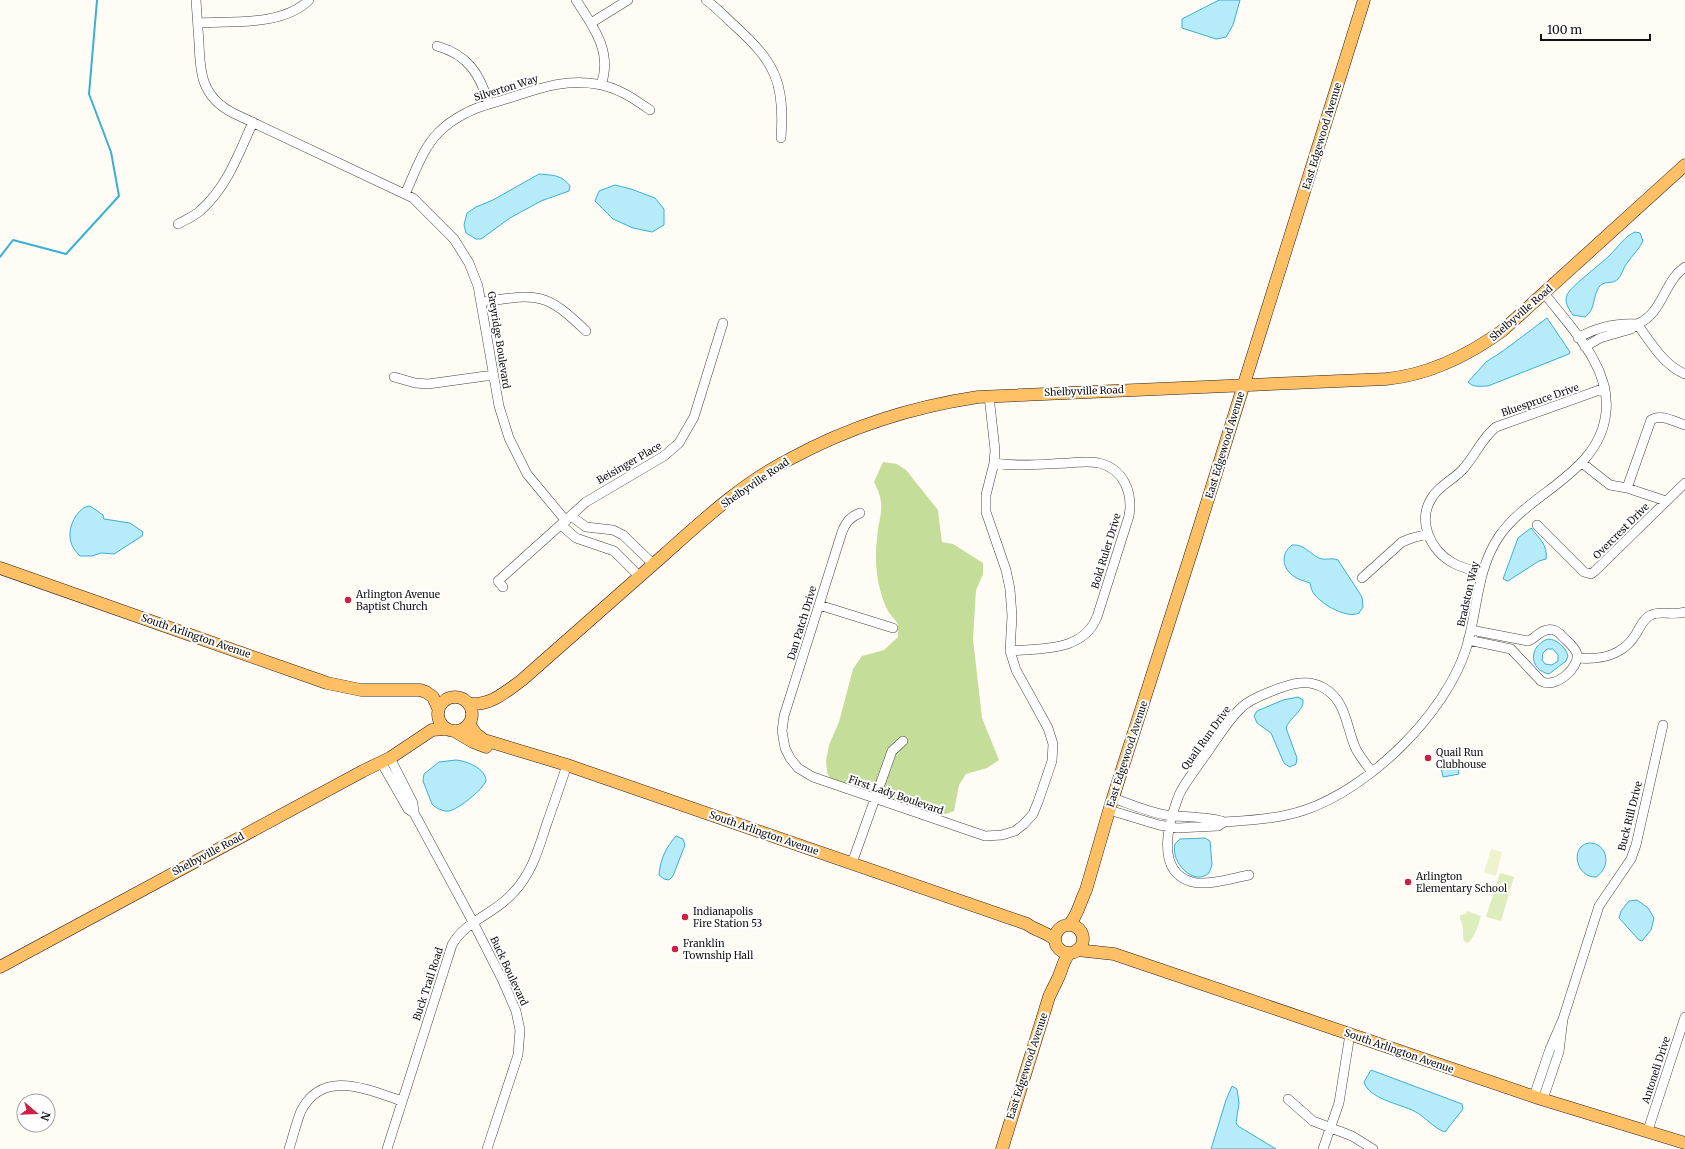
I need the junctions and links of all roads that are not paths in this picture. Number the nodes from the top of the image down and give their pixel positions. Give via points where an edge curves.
1 (196, 0) edge
2 (310, 0) edge
3 (576, 0) edge
4 (628, 0) edge
5 (706, 0) edge
6 (1364, 0) edge
7 (198, 23) junction
8 (592, 23) junction
9 (437, 46) dead end
10 (601, 85) junction
11 (489, 104) junction
12 (650, 110) dead end
13 (253, 122) junction
14 (781, 138) dead end
15 (1685, 165) edge
16 (405, 194) junction
17 (178, 224) dead end
18 (1685, 267) edge
19 (1544, 293) junction
20 (482, 302) junction
21 (723, 323) dead end
22 (1637, 324) junction
23 (586, 331) dead end
24 (1578, 338) junction
25 (1585, 347) junction
26 (493, 374) junction
27 (1685, 374) edge
28 (394, 377) dead end
29 (1243, 385) junction
30 (1605, 388) junction
31 (989, 396) junction
32 (1685, 425) edge
33 (994, 463) junction
34 (1582, 463) junction
35 (1685, 483) edge
36 (1627, 488) junction
37 (1666, 501) junction
38 (860, 513) dead end
39 (566, 520) junction
40 (1537, 525) dead end
41 (1428, 534) junction
42 (653, 564) junction
43 (0, 568) edge
44 (1482, 573) junction
45 (639, 576) junction
46 (1362, 578) dead end
47 (503, 587) dead end
48 (820, 605) junction
49 (1685, 612) edge
50 (892, 628) dead end
51 (1471, 630) junction
52 (1468, 640) junction
53 (1010, 651) junction
54 (1577, 658) junction
55 (395, 689) junction
56 (503, 694) junction
57 (454, 697) junction
58 (468, 703) junction
59 (438, 710) junction
60 (470, 722) junction
61 (1663, 725) dead end
62 (450, 730) junction
63 (416, 740) junction
64 (903, 742) dead end
65 (500, 746) junction
66 (785, 748) joint
67 (386, 760) junction
68 (567, 765) junction
69 (1372, 772) junction
70 (1113, 798) junction
71 (874, 799) junction
72 (1109, 810) junction
73 (1171, 821) junction
74 (852, 863) junction
75 (1249, 875) dead end
76 (1086, 890) junction
77 (473, 922) junction
78 (1027, 924) junction
79 (1065, 926) junction
80 (1082, 935) junction
81 (1056, 943) junction
82 (1074, 951) junction
83 (1114, 954) junction
84 (0, 967) edge
85 (1054, 984) junction
86 (1685, 1017) edge
87 (1350, 1034) junction
88 (1539, 1098) junction
89 (1288, 1099) dead end
90 (402, 1101) junction
91 (1331, 1128) junction
92 (1648, 1130) junction
93 (1685, 1143) edge
94 (289, 1149) edge
95 (387, 1149) edge
96 (487, 1149) edge
97 (1002, 1149) edge
98 (1323, 1149) edge
99 (1373, 1149) edge

1 - 7 street, Greyridge Boulevard
2 - 7 street via 292,13 276,18
3 - 8 street
4 - 8 street
5 - 14 street via 748,38 773,70 781,93
6 - 29 main road, East Edgewood Avenue
7 - 13 street, Greyridge Boulevard via 200,66 206,86 221,105
8 - 10 street via 600,38 604,56
9 - 11 street via 453,52 470,64 482,82
10 - 11 street, Silverton Way via 586,82 565,83
10 - 12 street, Silverton Way via 625,93
11 - 16 street, Silverton Way via 465,113 438,133 429,144
13 - 16 street, Greyridge Boulevard
13 - 17 street via 230,171 216,193 200,211
15 - 19 main road, Shelbyville Road
16 - 20 street, Greyridge Boulevard via 420,203 458,245 472,269
18 - 22 street via 1676,275 1654,313
19 - 24 street, Bradston Way
19 - 29 main road, Shelbyville Road via 1480,347 1463,357 1428,370 1389,378
20 - 23 street via 518,297 542,299 563,309
20 - 26 street, Greyridge Boulevard
21 - 39 street, Beisinger Place via 694,417 679,443 664,456 586,502
22 - 24 street via 1594,329
22 - 25 street via 1631,329 1600,338
22 - 27 street via 1669,364
24 - 25 street, Bradston Way
25 - 30 street, Bradston Way via 1599,368
26 - 28 street via 428,384
26 - 39 street, Greyridge Boulevard via 501,416 515,453 533,482
29 - 31 main road, Shelbyville Road
29 - 70 main road, East Edgewood Avenue
30 - 34 street, Bradston Way via 1604,425 1598,440
30 - 41 street, Bluespruce Drive via 1496,427 1464,468 1441,486 1427,505 1424,518
31 - 33 street
31 - 42 main road, Shelbyville Road via 954,400 853,428 789,459 744,487
32 - 36 street via 1661,417 1651,420
33 - 53 street via 986,495 986,512 1010,589
33 - 53 street, Bold Ruler Drive via 1101,464 1113,470 1123,480 1130,499 1129,516 1097,617 1088,632 1075,642 1065,645
34 - 36 street, Overcrest Drive via 1610,485
34 - 44 street, Bradston Way via 1512,519 1495,542
35 - 37 street, Overcrest Drive
36 - 37 street, Overcrest Drive
37 - 40 street, Overcrest Drive via 1591,574 1584,572
38 - 48 street, Dan Patch Drive via 851,517 844,526
39 - 42 street, Greyridge Boulevard via 586,527 613,530 623,535
39 - 45 street, Greyridge Boulevard via 576,538 614,551
39 - 47 street, Beisinger Place via 498,581
41 - 44 street, Bluespruce Drive via 1436,549 1450,561 1460,567
41 - 46 street via 1407,540 1394,548
42 - 45 main road, Shelbyville Road
43 - 55 main road, South Arlington Avenue via 328,683 361,690
44 - 51 street, Bradston Way
45 - 56 main road, Shelbyville Road
48 - 50 street
48 - 66 street, Dan Patch Drive via 784,716 782,731
49 - 54 street via 1656,613 1648,617 1630,644 1614,654 1598,658
51 - 52 street, Bradston Way
51 - 54 street via 1528,641 1542,632 1552,630 1559,633 1573,648
52 - 54 street via 1511,650 1539,679 1548,684 1557,682 1574,667
52 - 69 street, Bradston Way via 1454,678 1432,711 1398,749
53 - 71 street, First Lady Boulevard via 1016,670 1048,728 1053,744 1052,761 1036,808 1024,824 1002,835 978,834
55 - 57 main road, South Arlington Avenue via 406,685 421,685
55 - 59 main road, South Arlington Avenue via 426,692 433,697
56 - 58 main road via 479,704
56 - 60 main road
57 - 58 main road via 463,698
57 - 59 main road via 444,701
58 - 60 main road via 472,711
59 - 62 main road via 439,722
59 - 63 main road via 434,719 419,733
60 - 62 main road via 462,730
60 - 65 main road, South Arlington Avenue via 480,738
61 - 88 street, Buck Rill Drive via 1636,845 1631,859 1599,906 1563,1019 1558,1052
62 - 63 main road via 435,729
62 - 65 main road, South Arlington Avenue via 482,746
63 - 67 main road, Shelbyville Road
64 - 71 street via 892,751
65 - 68 main road, South Arlington Avenue
66 - 71 street, First Lady Boulevard via 794,763 807,774
67 - 77 street, Buck Boulevard via 408,809 414,813
67 - 84 main road, Shelbyville Road
68 - 74 main road, South Arlington Avenue
68 - 77 street, Buck Trail Road via 529,872 506,901
69 - 73 street, Bradston Way via 1335,798 1277,818 1224,822 1218,819
69 - 73 street, Quail Run Drive via 1355,748 1337,698 1321,687 1310,683 1298,683 1259,696 1242,706 1184,787
70 - 72 main road, East Edgewood Avenue
70 - 73 street, Bradston Way via 1158,813
71 - 74 street
72 - 73 street, Bradston Way
72 - 76 main road, East Edgewood Avenue
73 - 75 street, Quail Run Drive via 1167,853 1174,868 1182,877 1202,883
74 - 78 main road, South Arlington Avenue
76 - 79 main road via 1076,916
76 - 80 main road
77 - 90 street, Buck Trail Road via 462,930 452,945
77 - 96 street, Buck Boulevard via 503,981 516,1011 520,1030 518,1055
78 - 79 main road, South Arlington Avenue
78 - 81 main road, South Arlington Avenue via 1046,933
79 - 80 main road via 1076,927
79 - 81 main road via 1056,933
80 - 82 main road via 1082,945
80 - 83 main road, South Arlington Avenue via 1090,944 1109,949
81 - 82 main road via 1063,951
81 - 85 main road via 1058,956
82 - 83 main road, South Arlington Avenue
82 - 85 main road via 1063,963
83 - 87 main road, South Arlington Avenue
85 - 97 main road, East Edgewood Avenue
86 - 92 street, Antoneli Drive
87 - 88 main road, South Arlington Avenue
87 - 91 street via 1339,1103
88 - 92 main road, South Arlington Avenue
89 - 91 street via 1307,1117
90 - 94 street via 349,1085 323,1089 311,1098 302,1110
90 - 95 street, Buck Trail Road
91 - 98 street
91 - 99 street via 1352,1136
92 - 93 main road, South Arlington Avenue

